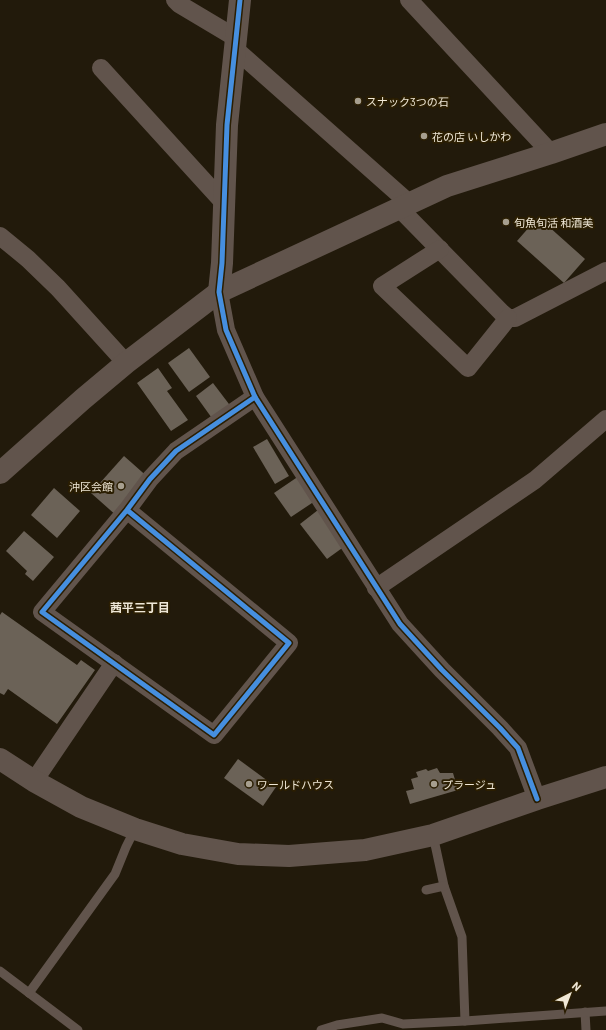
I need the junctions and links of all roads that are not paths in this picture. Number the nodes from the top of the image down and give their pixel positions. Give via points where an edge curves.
1 (175, 0) edge
2 (240, 0) edge
3 (409, 0) edge
4 (236, 43) junction
5 (100, 68) dead end
6 (606, 134) edge
7 (551, 153) junction
8 (224, 203) junction
9 (404, 206) junction
10 (0, 236) edge
11 (440, 249) junction
12 (606, 272) edge
13 (219, 292) junction
14 (508, 318) junction
15 (126, 363) junction
16 (255, 397) junction
17 (606, 419) edge
18 (0, 473) edge
19 (127, 510) junction
20 (376, 588) junction
21 (114, 663) junction
22 (0, 759) edge
23 (606, 777) edge
24 (34, 781) junction
25 (537, 799) junction
26 (135, 829) junction
27 (433, 835) junction
28 (444, 886) junction
29 (426, 890) dead end
30 (0, 971) edge
31 (29, 993) junction
32 (606, 1011) edge
33 (585, 1012) junction
34 (465, 1021) junction
35 (78, 1030) edge
36 (321, 1030) edge
37 (586, 1030) edge

1 - 4 street
2 - 4 street
3 - 7 street
4 - 8 street via 227,125
4 - 9 street
5 - 8 street
6 - 7 street
7 - 9 street via 447,186
8 - 13 street
9 - 11 street
9 - 13 street
10 - 15 street via 58,288
11 - 14 street
11 - 14 street via 382,286 468,368
12 - 14 street via 515,318
13 - 15 street
13 - 16 street via 226,330
15 - 18 street
16 - 19 street via 176,451 150,479
16 - 20 street
17 - 20 street via 535,480
19 - 21 street via 42,612
19 - 21 street via 289,643 214,735
20 - 25 street via 400,624 518,748
21 - 24 street
22 - 24 street
23 - 25 street
24 - 26 street via 81,807
25 - 27 street
26 - 27 street via 182,844 238,854 289,856 365,850
26 - 31 lane via 115,874
27 - 28 lane
28 - 29 lane
28 - 34 lane via 462,937
30 - 31 lane
31 - 35 lane
32 - 33 lane
33 - 34 lane
33 - 37 lane
34 - 36 lane via 403,1024 382,1018

